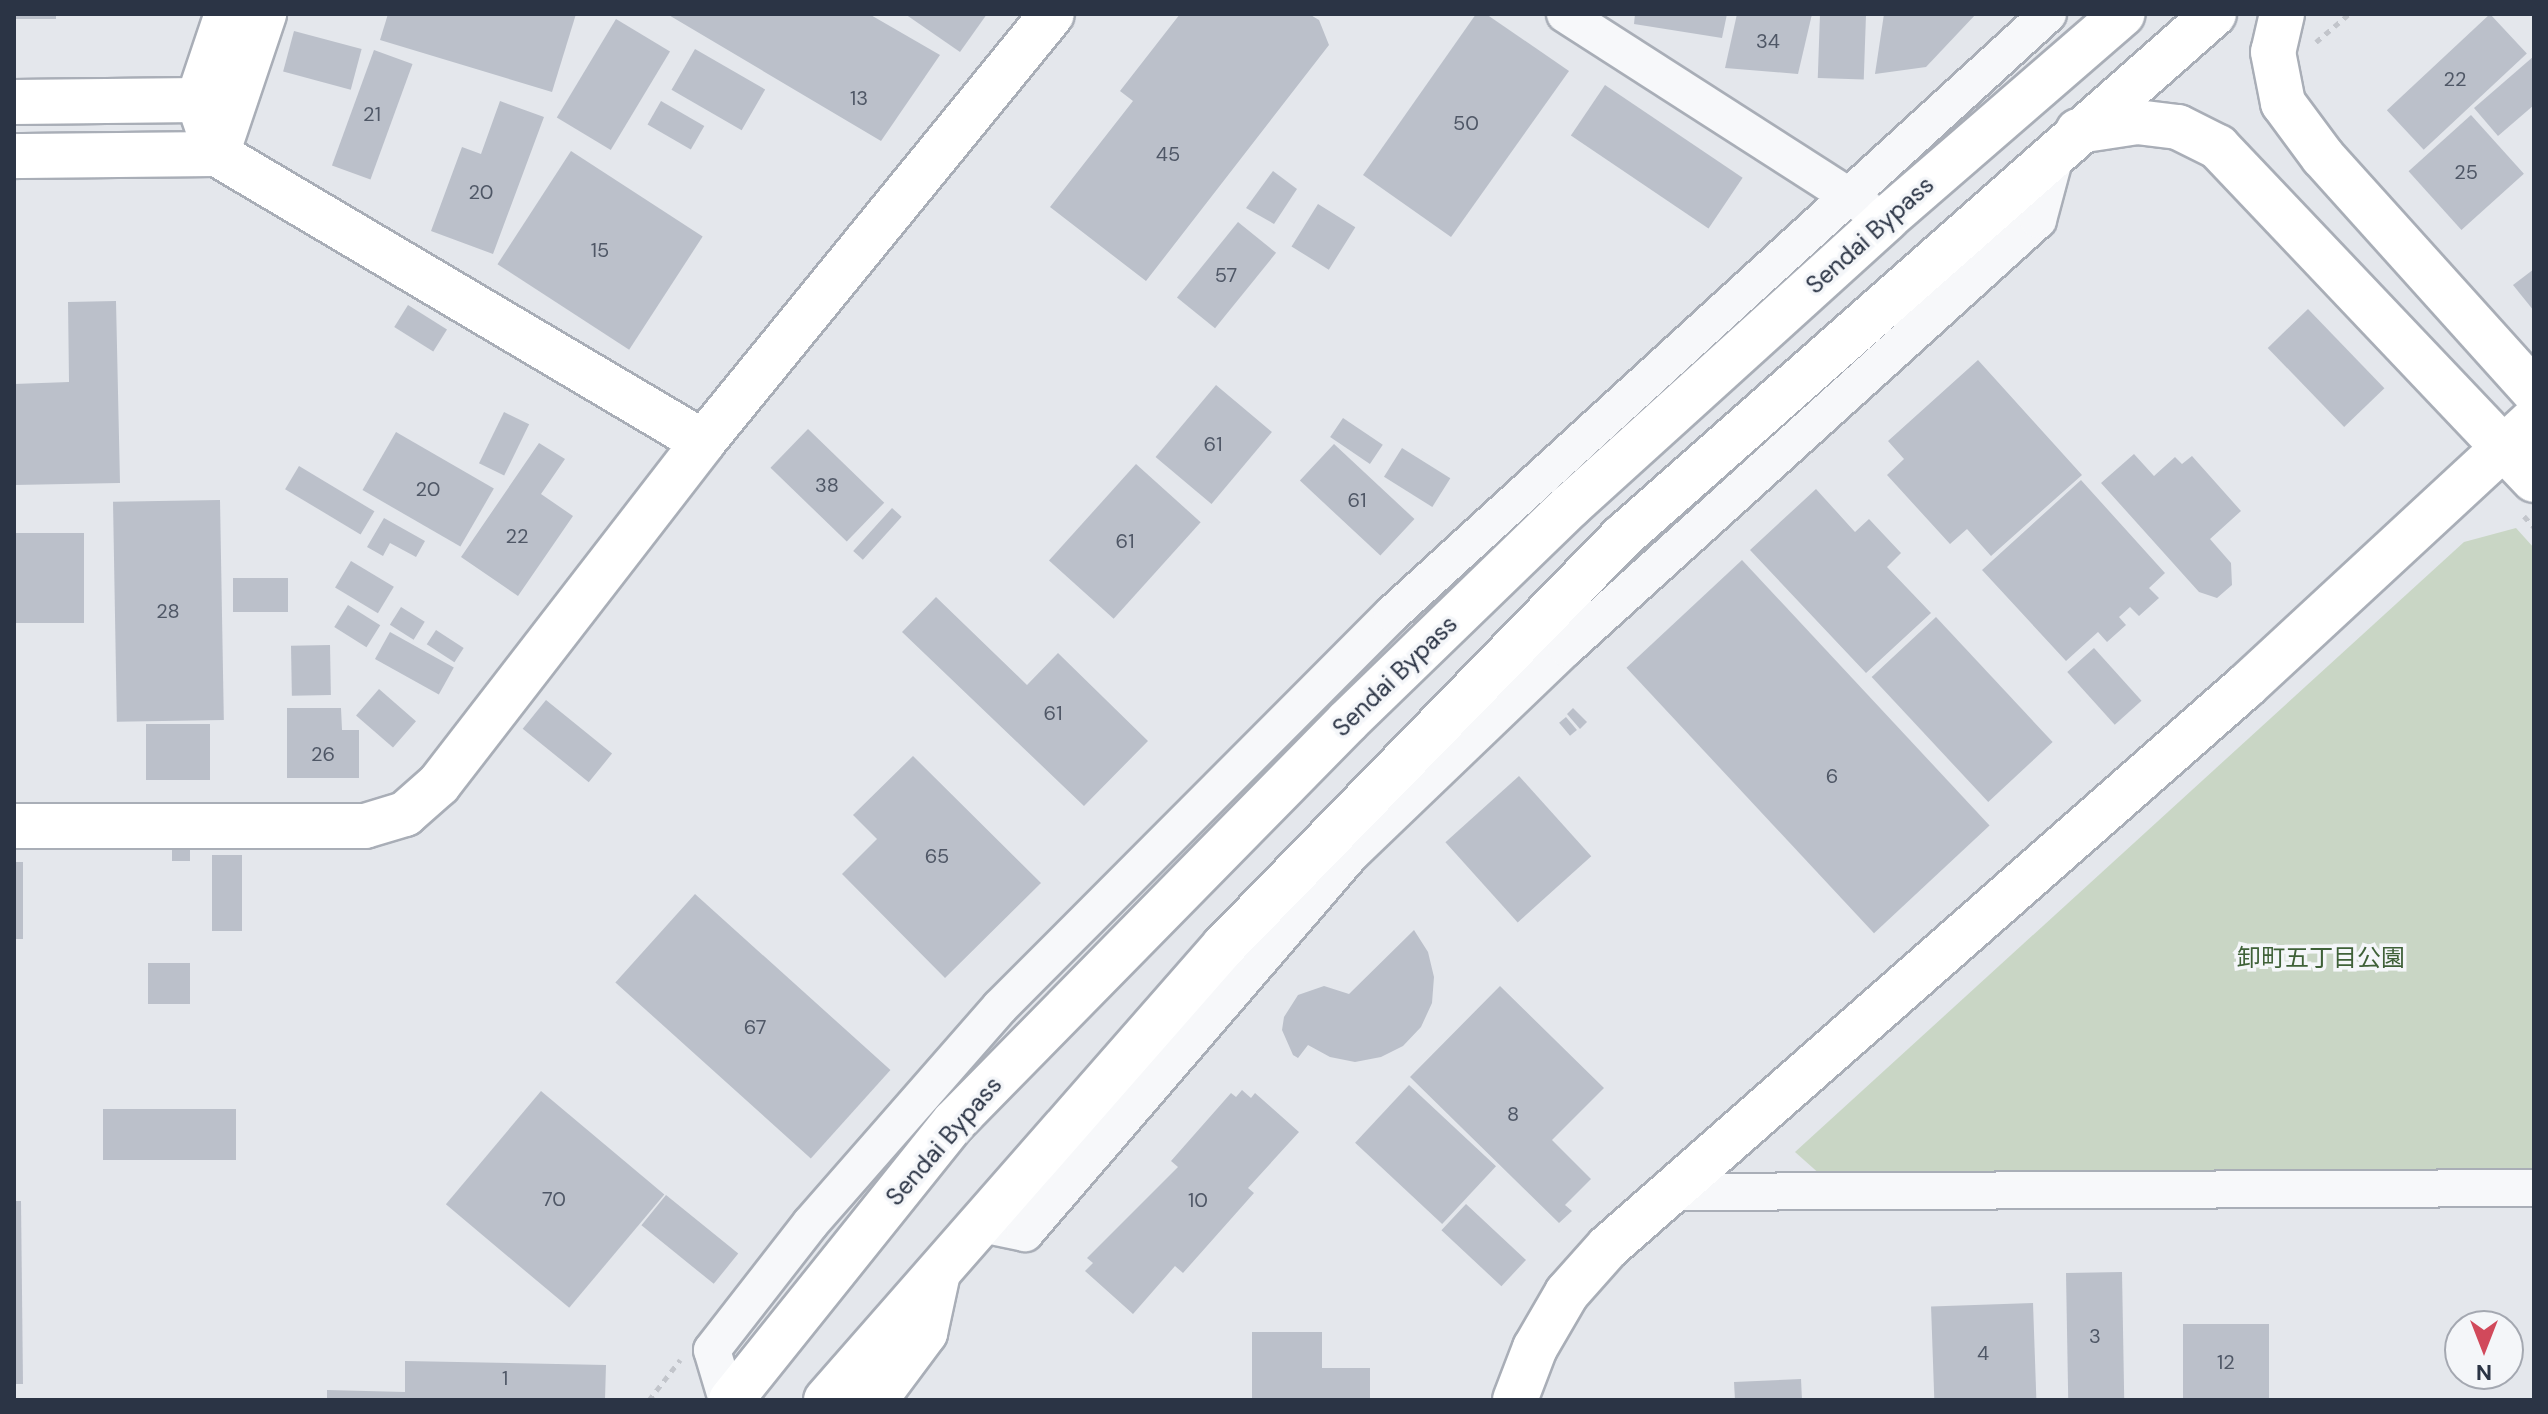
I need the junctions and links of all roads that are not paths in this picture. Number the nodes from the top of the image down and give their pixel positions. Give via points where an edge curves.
1 (227, 14) edge
2 (264, 14) edge
3 (1052, 14) edge
4 (1565, 14) edge
5 (2048, 14) edge
6 (2123, 14) edge
7 (2214, 14) edge
8 (2282, 14) edge
9 (198, 100) junction
10 (14, 102) edge
11 (2067, 140) junction
12 (217, 154) junction
13 (14, 156) edge
14 (1847, 195) junction
15 (1886, 219) junction
16 (2534, 391) edge
17 (2534, 419) edge
18 (703, 442) junction
19 (2503, 449) junction
20 (2534, 480) edge
21 (14, 826) edge
22 (2534, 1188) edge
23 (1668, 1192) junction
24 (940, 1267) junction
25 (729, 1400) edge
26 (826, 1400) edge
27 (875, 1400) edge
28 (1515, 1400) edge

1 - 9 main road
2 - 12 main road
3 - 18 main road
4 - 14 street
5 - 14 street
6 - 15 main road, Sendai Bypass
7 - 11 main road
8 - 16 main road via 2273,52 2283,103 2323,157
9 - 10 main road
9 - 12 main road
11 - 19 main road via 2137,122 2178,127 2218,147
11 - 24 main road via 1622,537 1224,946
12 - 13 main road
12 - 18 main road
14 - 15 street
14 - 25 street via 1392,614 1000,1007 810,1224 712,1350
15 - 25 main road, Sendai Bypass via 1537,538 1348,721 954,1122
17 - 19 main road
18 - 21 main road via 439,784 405,814 365,826
19 - 20 main road
19 - 23 main road via 2246,686
22 - 23 street
23 - 28 main road via 1567,1293 1535,1348
24 - 26 main road
24 - 27 main road via 925,1333

